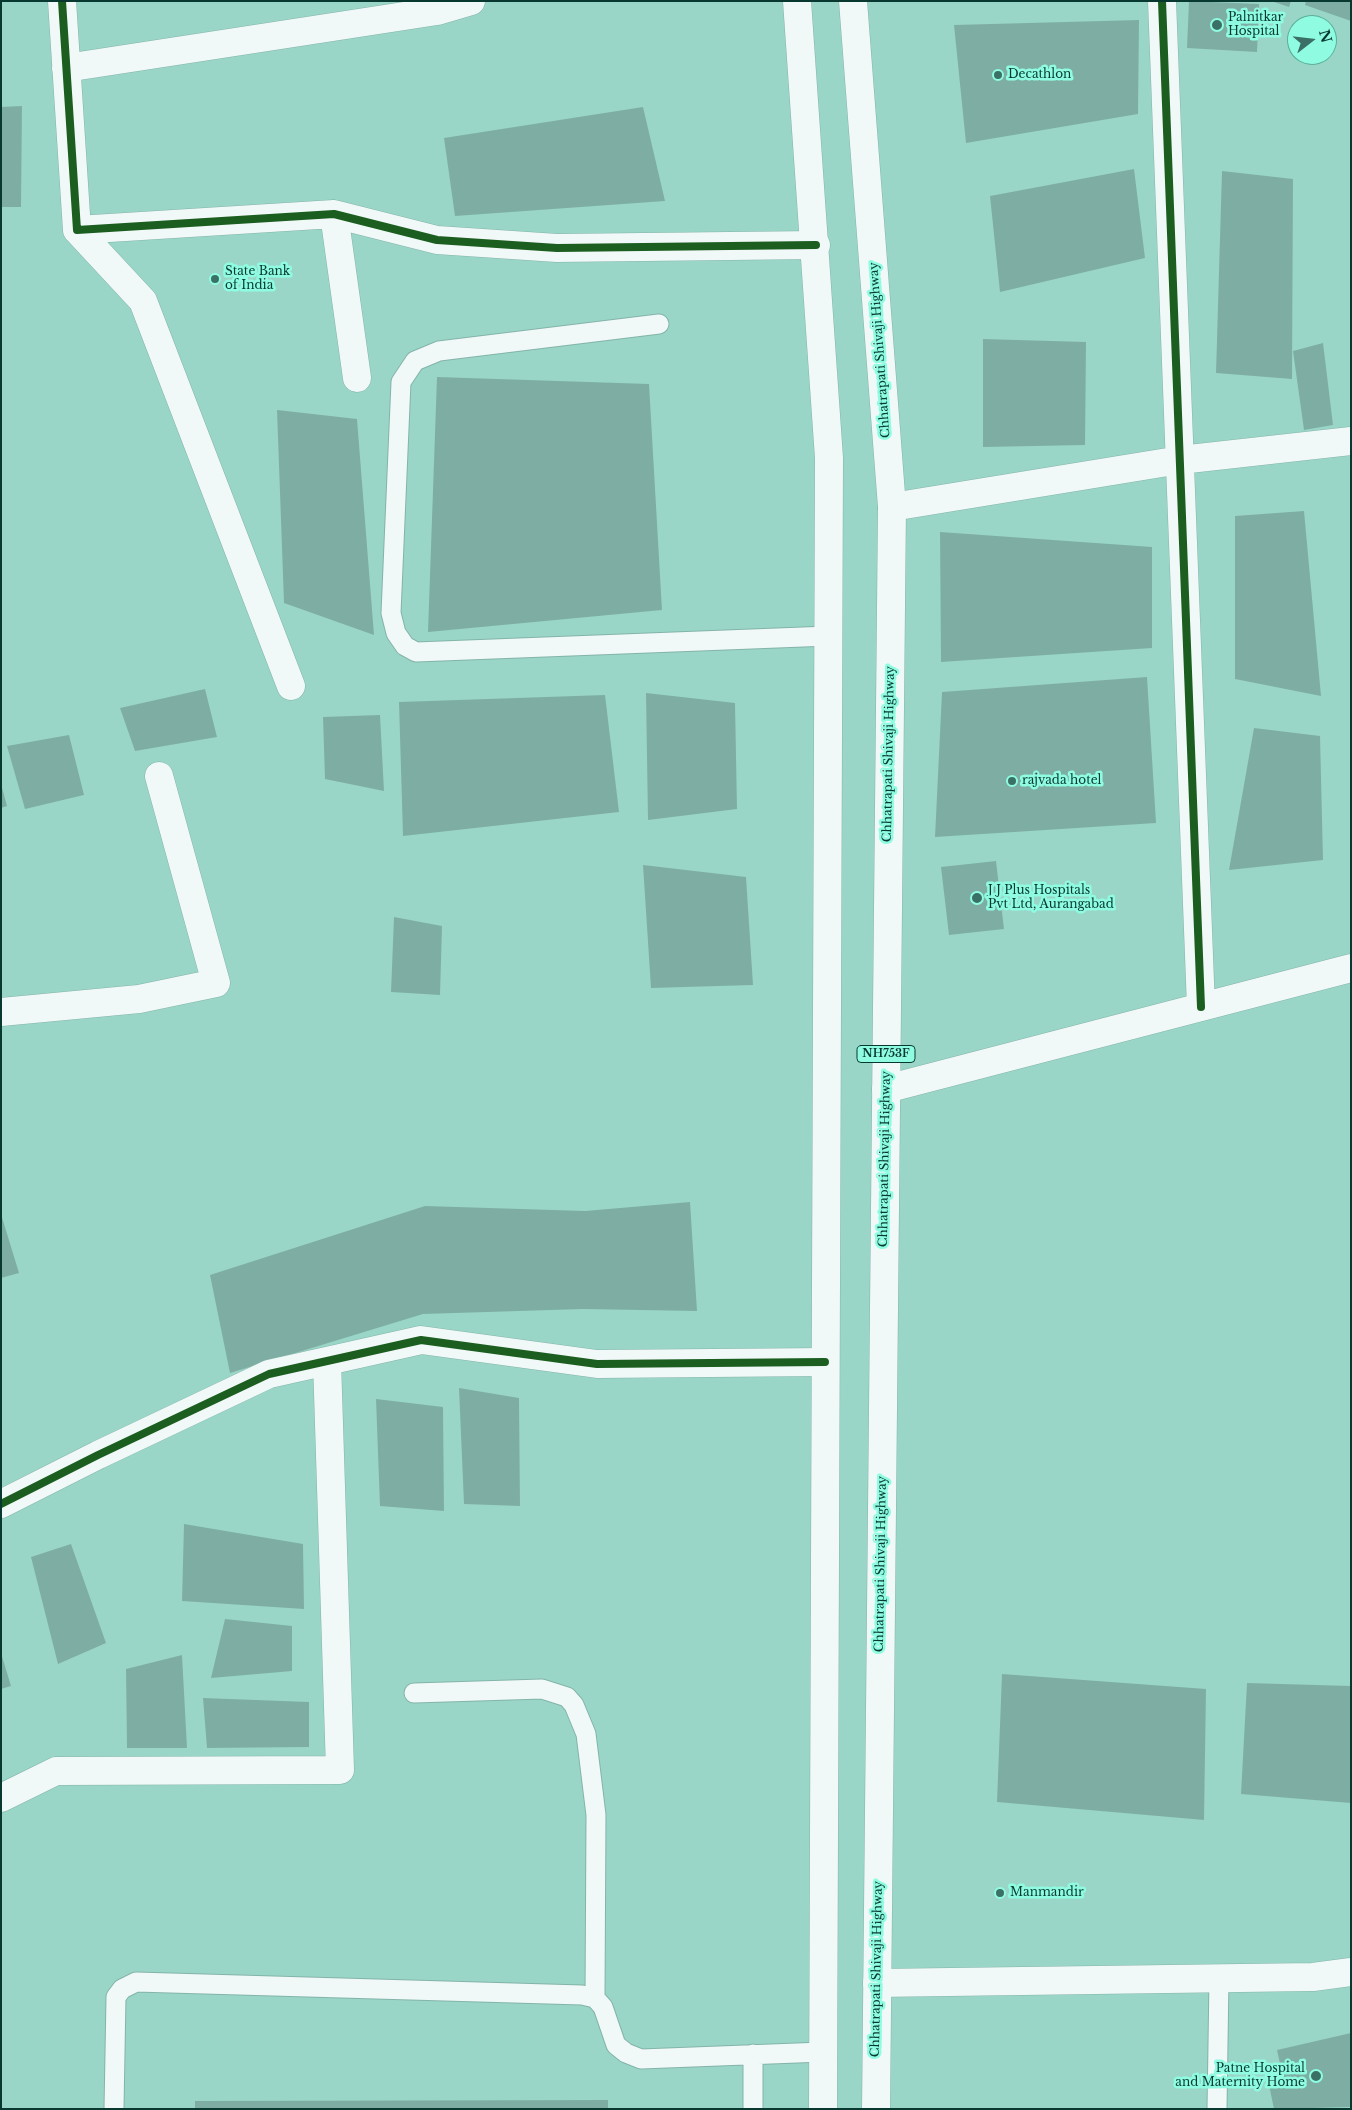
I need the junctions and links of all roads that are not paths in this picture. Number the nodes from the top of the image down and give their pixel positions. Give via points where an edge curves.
1 (62, 1) edge
2 (471, 1) edge
3 (798, 1) edge
4 (853, 1) edge
5 (1162, 1) edge
6 (66, 68) junction
7 (334, 214) junction
8 (76, 230) junction
9 (816, 246) junction
10 (659, 324) dead end
11 (358, 378) dead end
12 (1351, 441) edge
13 (1180, 460) junction
14 (892, 507) junction
15 (829, 636) junction
16 (291, 686) dead end
17 (159, 776) dead end
18 (1351, 968) edge
19 (1200, 1007) junction
20 (1, 1012) edge
21 (886, 1089) junction
22 (327, 1361) junction
23 (825, 1362) junction
24 (1, 1504) edge
25 (414, 1693) dead end
26 (1, 1798) edge
27 (1351, 1972) edge
28 (1220, 1979) junction
29 (877, 1983) junction
30 (595, 1998) junction
31 (823, 2052) junction
32 (753, 2054) junction
33 (114, 2109) edge
34 (753, 2109) edge
35 (823, 2109) edge
36 (876, 2109) edge
37 (1217, 2109) edge

1 - 6 main road
2 - 6 main road via 437,11
3 - 9 main road
4 - 14 main road, Chhatrapati Shivaji Highway / NH753F
5 - 13 main road
6 - 8 main road
7 - 8 main road
7 - 9 main road via 437,240 557,248
7 - 11 main road
8 - 16 main road via 143,301
9 - 15 main road via 830,458
10 - 15 lane via 440,351 415,361 400,382 391,613 396,633 405,646 416,652
12 - 13 main road
13 - 14 main road
13 - 19 main road
14 - 21 main road, Chhatrapati Shivaji Highway / NH753F
15 - 23 main road
17 - 20 main road via 216,983 139,999
18 - 19 main road
19 - 21 main road
21 - 29 main road, Chhatrapati Shivaji Highway / NH753F
22 - 23 main road via 421,1340 597,1364
22 - 24 main road via 269,1374
22 - 26 main road via 340,1770 56,1771
23 - 31 main road
25 - 30 lane via 542,1689 567,1697 574,1704 586,1734 596,1815
27 - 28 main road via 1313,1977
28 - 29 main road
28 - 37 lane
29 - 36 main road, Chhatrapati Shivaji Highway / NH753F
30 - 32 lane via 603,2007 616,2045 640,2059
30 - 33 lane via 582,1995 136,1982 122,1989 116,1997
31 - 32 lane
31 - 35 main road
32 - 34 lane

